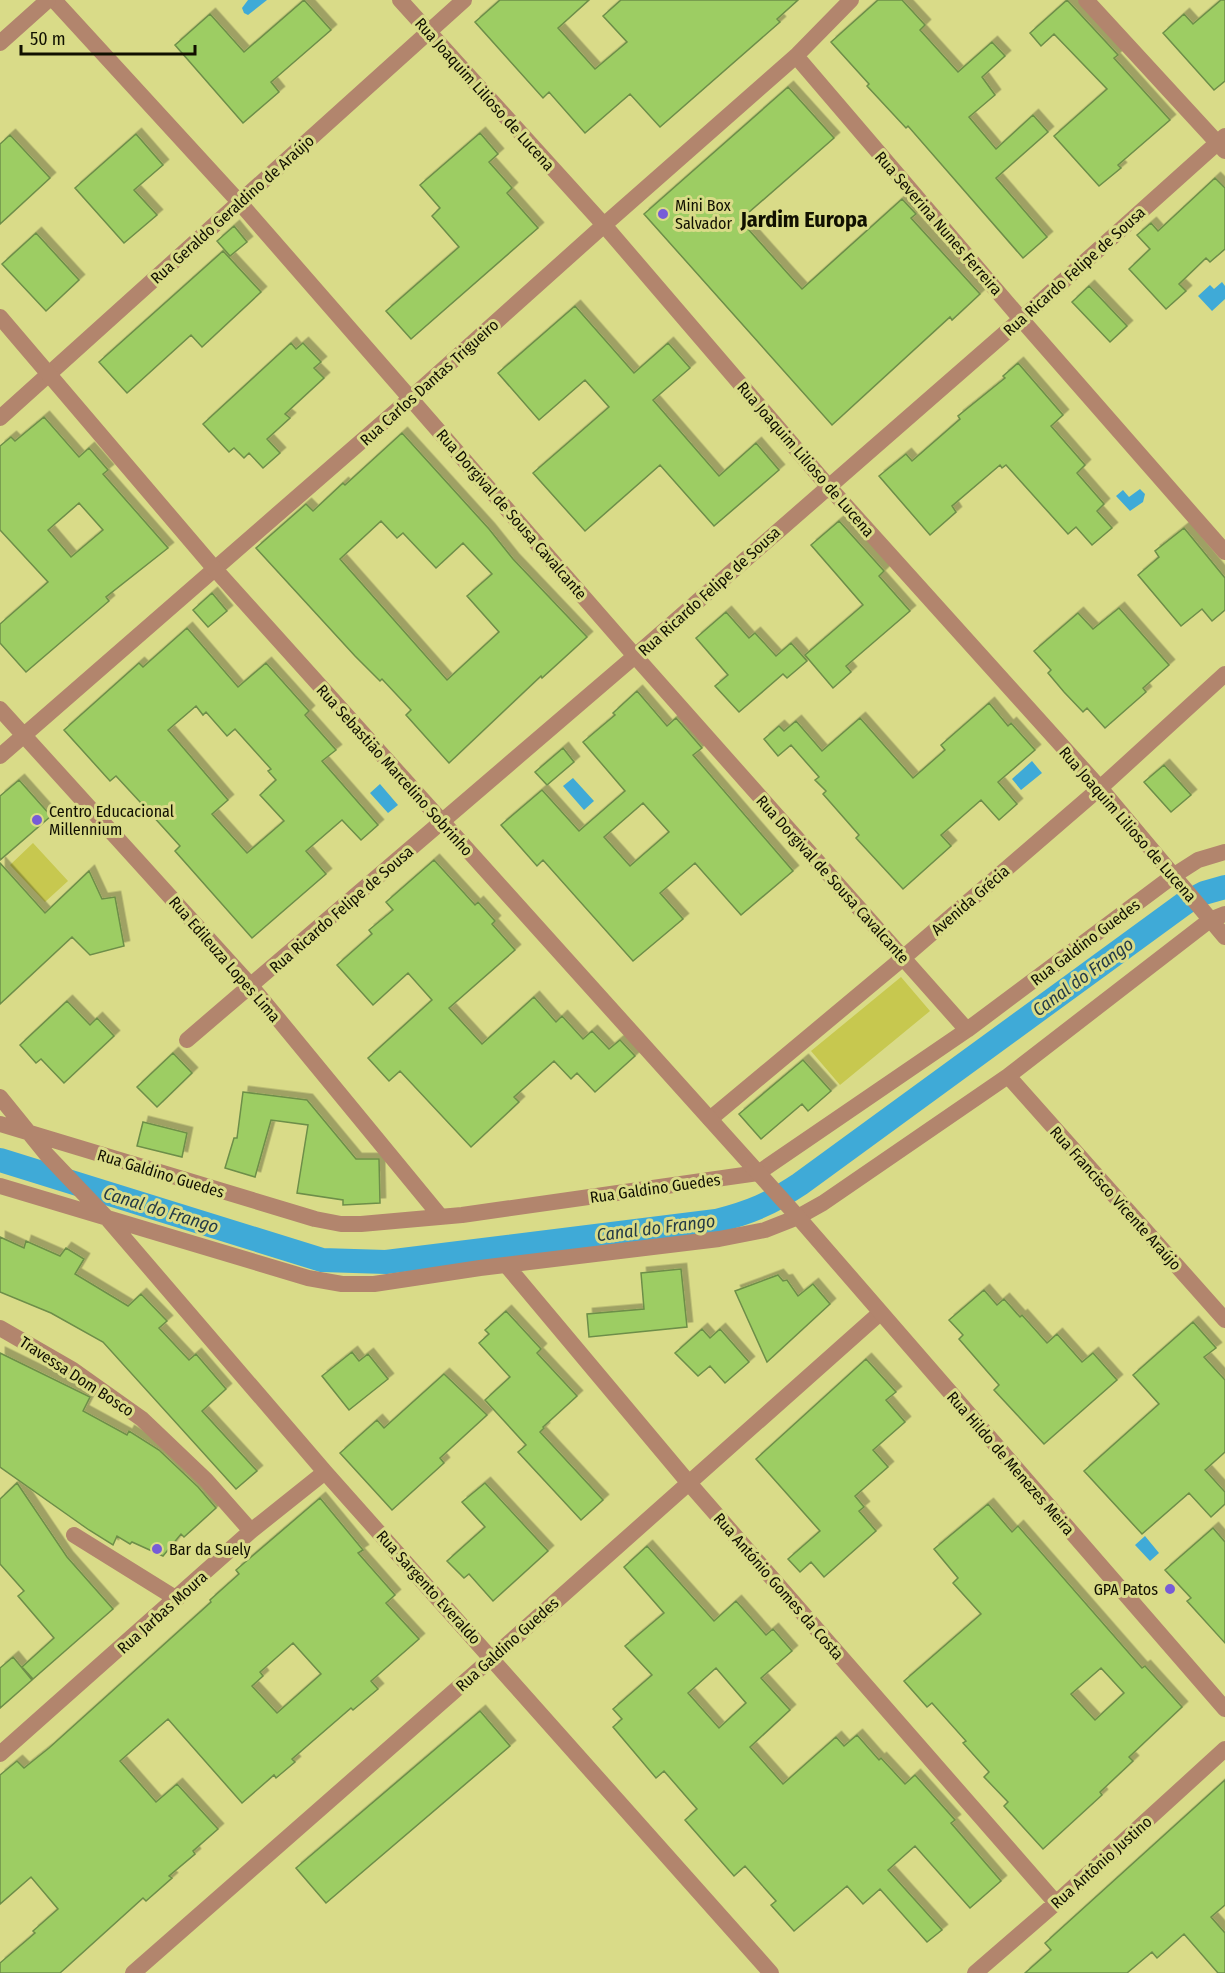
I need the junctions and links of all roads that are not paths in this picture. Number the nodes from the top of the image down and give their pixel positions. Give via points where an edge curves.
1 (48, 0) edge
2 (54, 0) edge
3 (400, 0) edge
4 (464, 0) edge
5 (851, 0) edge
6 (1086, 0) edge
7 (428, 32) junction
8 (0, 43) edge
9 (796, 56) junction
10 (1223, 144) edge
11 (240, 203) junction
12 (604, 225) junction
13 (0, 317) edge
14 (1021, 319) junction
15 (50, 375) junction
16 (411, 398) junction
17 (0, 418) edge
18 (828, 486) junction
19 (1225, 552) edge
20 (214, 568) junction
21 (635, 657) junction
22 (1225, 674) edge
23 (0, 709) edge
24 (23, 735) junction
25 (0, 756) edge
26 (1100, 788) junction
27 (442, 823) junction
28 (1225, 852) edge
29 (1173, 876) junction
30 (1218, 917) edge
31 (1225, 937) edge
32 (903, 958) junction
33 (251, 986) junction
34 (967, 1030) junction
35 (187, 1040) dead end
36 (1008, 1076) junction
37 (0, 1097) edge
38 (710, 1119) junction
39 (0, 1124) edge
40 (31, 1133) junction
41 (758, 1173) junction
42 (0, 1186) edge
43 (106, 1217) junction
44 (441, 1217) junction
45 (798, 1217) junction
46 (507, 1266) junction
47 (880, 1313) junction
48 (1225, 1320) edge
49 (0, 1328) edge
50 (325, 1472) junction
51 (688, 1482) junction
52 (252, 1531) junction
53 (74, 1535) dead end
54 (177, 1599) junction
55 (492, 1658) junction
56 (1225, 1709) edge
57 (1225, 1749) edge
58 (0, 1754) edge
59 (1056, 1903) junction
60 (977, 1972) edge
61 (133, 1973) edge
62 (771, 1973) edge

1 - 8 street
2 - 11 street, Rua Dorgival de Sousa Cavalcante
3 - 7 street, Rua Joaquim Lilioso de Lucena
4 - 7 street, Rua Geraldo Geraldino de Araújo
5 - 9 street, Rua Carlos Dantas Trigueiro
6 - 10 street
7 - 11 street, Rua Geraldo Geraldino de Araújo
7 - 12 street, Rua Joaquim Lilioso de Lucena
9 - 12 street, Rua Carlos Dantas Trigueiro
9 - 14 street, Rua Severina Nunes Ferreira
10 - 14 street, Rua Ricardo Felipe de Sousa
11 - 15 street, Rua Geraldo Geraldino de Araújo
11 - 16 street, Rua Dorgival de Sousa Cavalcante
12 - 16 street, Rua Carlos Dantas Trigueiro
12 - 18 street, Rua Joaquim Lilioso de Lucena
13 - 15 street, Rua Sebastião Marcelino Sobrinho
14 - 18 street, Rua Ricardo Felipe de Sousa
14 - 19 street, Rua Severina Nunes Ferreira
15 - 17 street, Rua Geraldo Geraldino de Araújo
15 - 20 street, Rua Sebastião Marcelino Sobrinho
16 - 20 street, Rua Carlos Dantas Trigueiro
16 - 21 street, Rua Dorgival de Sousa Cavalcante
18 - 21 street, Rua Ricardo Felipe de Sousa
18 - 26 street, Rua Joaquim Lilioso de Lucena
20 - 24 street, Rua Carlos Dantas Trigueiro
20 - 27 street, Rua Sebastião Marcelino Sobrinho
21 - 27 street, Rua Ricardo Felipe de Sousa
21 - 32 street, Rua Dorgival de Sousa Cavalcante
22 - 26 street, Avenida Grécia
23 - 24 street, Rua Edileuza Lopes Lima
24 - 25 street, Rua Carlos Dantas Trigueiro
24 - 33 street, Rua Edileuza Lopes Lima
26 - 29 street, Rua Joaquim Lilioso de Lucena
26 - 32 street, Avenida Grécia
27 - 33 street, Rua Ricardo Felipe de Sousa
27 - 38 street, Rua Sebastião Marcelino Sobrinho
28 - 29 street, Rua Galdino Guedes via 1198,860
29 - 30 street, Rua Joaquim Lilioso de Lucena
29 - 34 street, Rua Galdino Guedes
30 - 31 street, Rua Joaquim Lilioso de Lucena
30 - 36 street
32 - 34 street, Rua Dorgival de Sousa Cavalcante
32 - 38 street, Avenida Grécia
33 - 35 street, Rua Ricardo Felipe de Sousa
33 - 44 street, Rua Edileuza Lopes Lima
34 - 41 street, Rua Galdino Guedes
36 - 45 street
36 - 48 street, Rua Francisco Vicente Araújo
37 - 40 street, Rua Sargento Everaldo
38 - 41 street, Rua Sebastião Marcelino Sobrinho
39 - 40 street, Rua Galdino Guedes
40 - 43 street, Rua Sargento Everaldo
40 - 44 street, Rua Galdino Guedes via 315,1219 361,1224
41 - 44 street, Rua Galdino Guedes
41 - 45 street, Rua Sebastião Marcelino Sobrinho
42 - 43 street
43 - 46 street via 308,1278 342,1284 374,1284
43 - 50 street, Rua Sargento Everaldo
45 - 46 street via 765,1230 719,1239
45 - 47 street, Rua Hildo de Menezes Meira
46 - 51 street, Rua António Gomes da Costa
47 - 51 street, Rua Galdino Guedes
47 - 56 street, Rua Hildo de Menezes Meira
49 - 52 street, Travessa Dom Bosco via 73,1370 142,1419
50 - 52 street, Rua Jarbas Moura
50 - 55 street, Rua Sargento Everaldo
51 - 55 street, Rua Galdino Guedes
51 - 59 street, Rua António Gomes da Costa
52 - 54 street, Rua Jarbas Moura
53 - 54 street
54 - 58 street, Rua Jarbas Moura
55 - 61 street, Rua Galdino Guedes
55 - 62 street, Rua Sargento Everaldo
57 - 59 street, Rua Antônio Justino
59 - 60 street, Rua Antônio Justino

